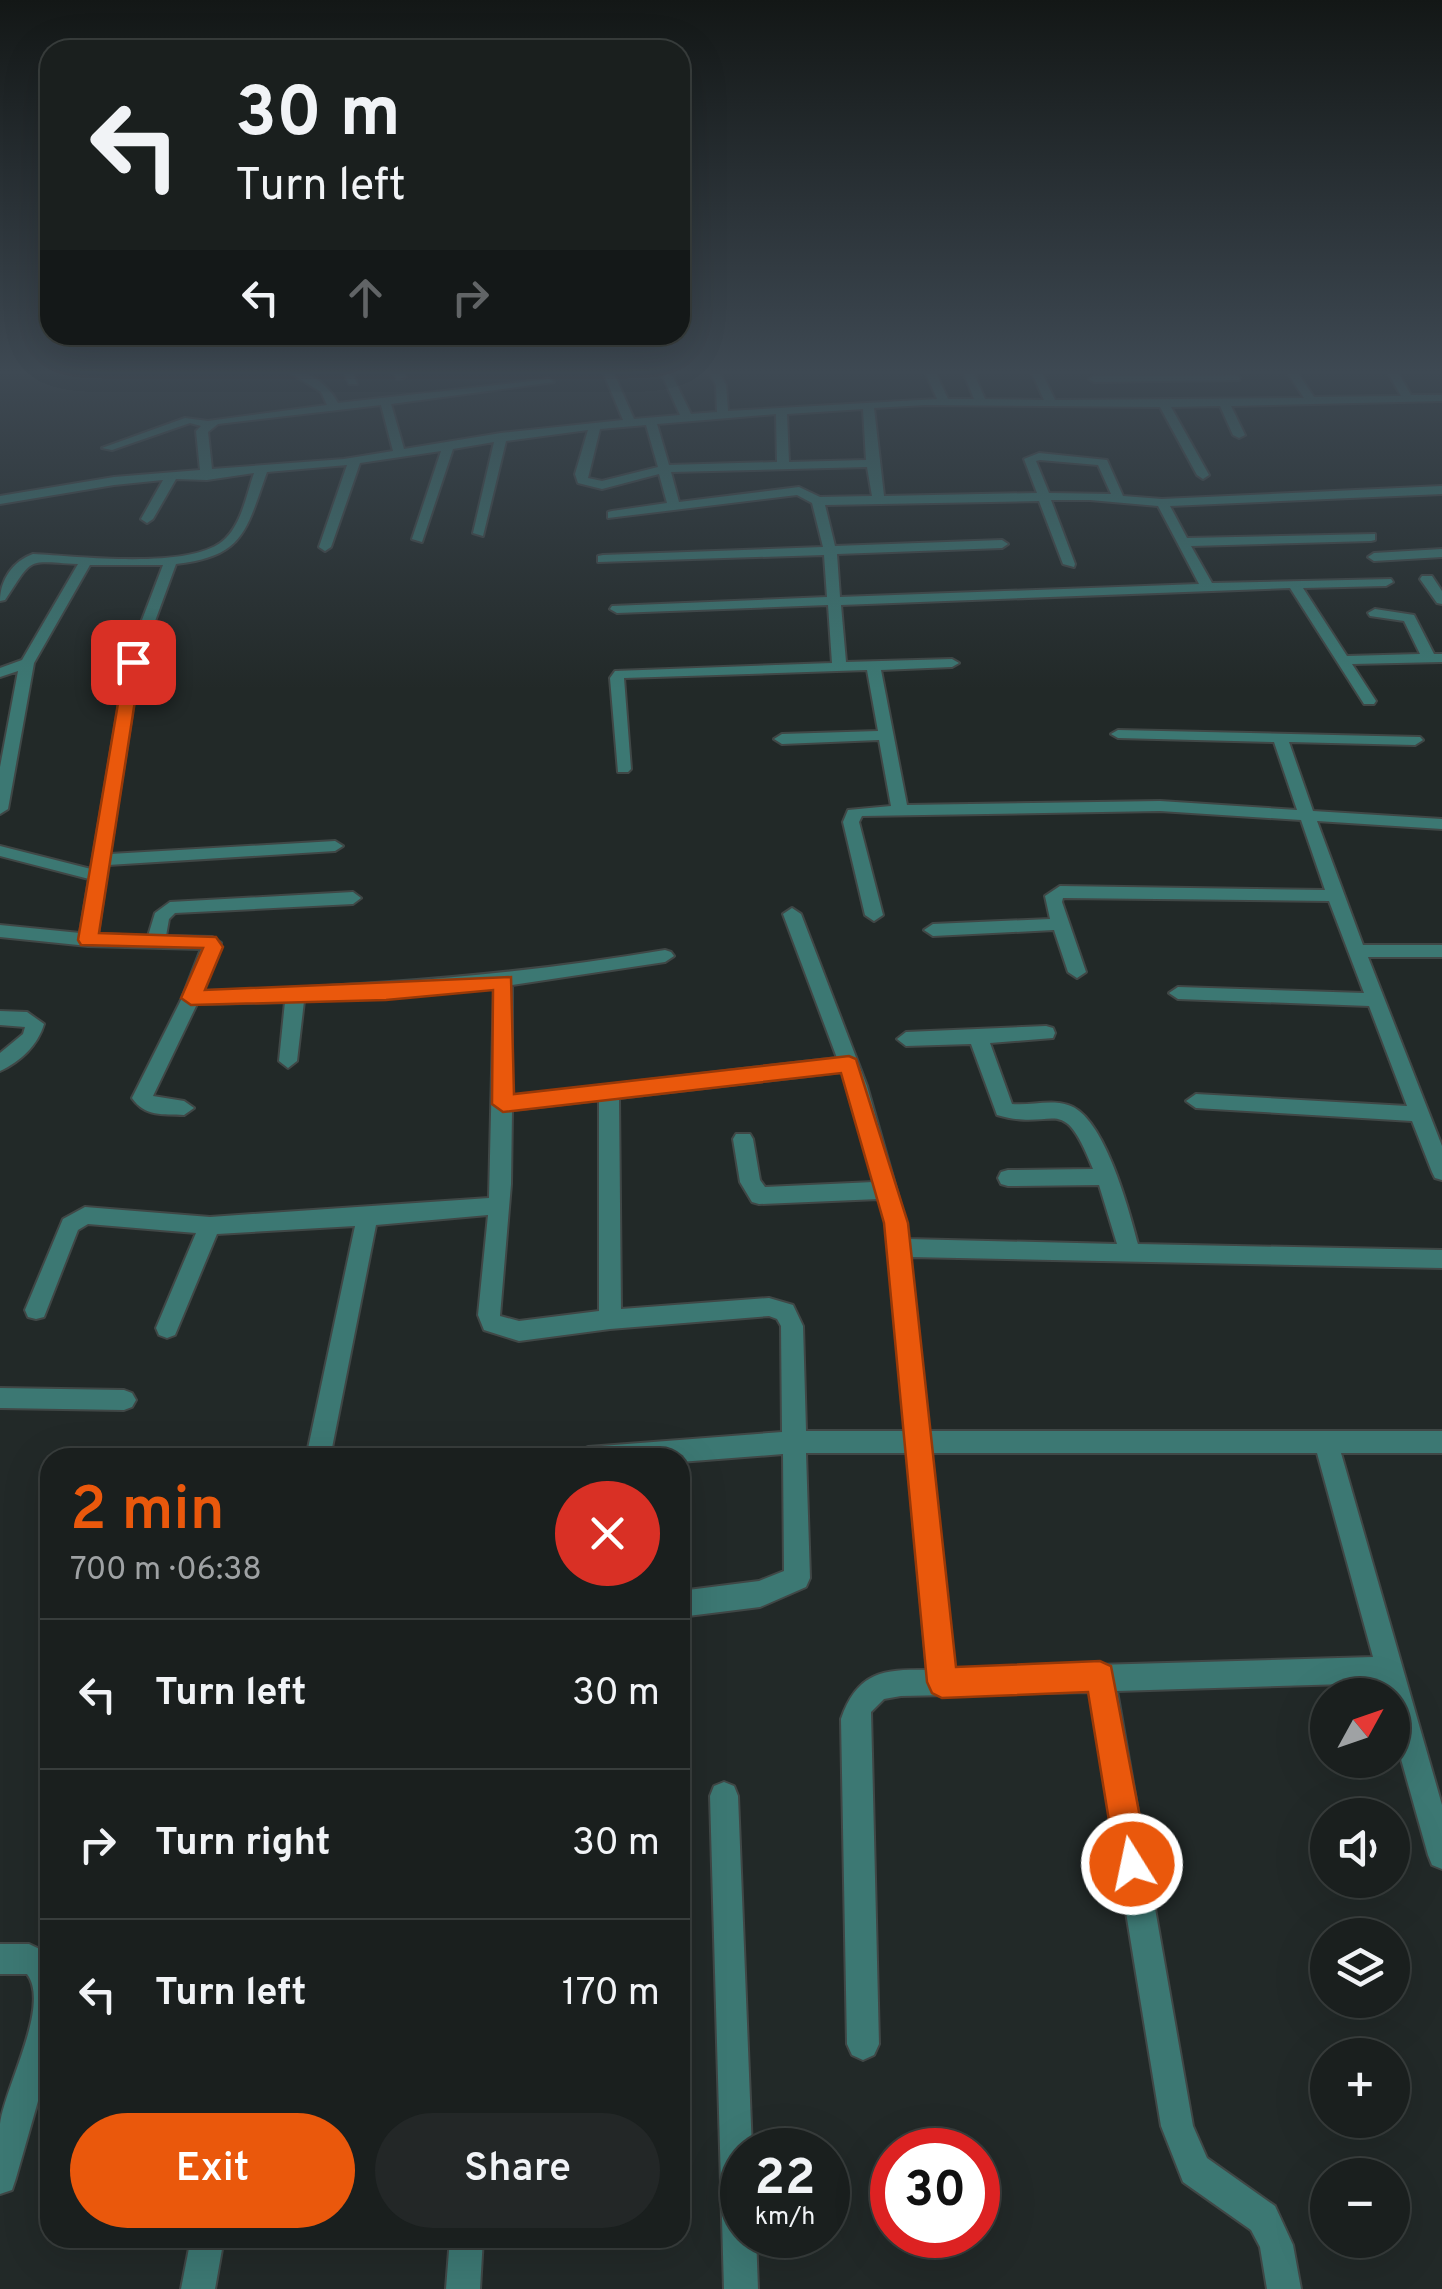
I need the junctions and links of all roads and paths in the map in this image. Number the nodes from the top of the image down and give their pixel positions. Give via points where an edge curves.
1 (207, 476) edge
2 (260, 476) edge
3 (349, 476) edge
4 (439, 476) edge
5 (492, 476) edge
6 (583, 476) edge
7 (638, 476) edge
8 (666, 476) edge
9 (874, 476) edge
10 (1036, 476) edge
11 (1109, 476) edge
12 (171, 477) junction
13 (1442, 490) edge
14 (1045, 497) junction
15 (878, 499) junction
16 (0, 500) edge
17 (1120, 500) junction
18 (818, 501) junction
19 (1162, 503) junction
20 (674, 506) junction
21 (612, 516) dead end
22 (147, 519) dead end
23 (479, 532) dead end
24 (1371, 537) dead end
25 (418, 539) dead end
26 (1183, 542) junction
27 (1002, 544) dead end
28 (325, 546) dead end
29 (830, 551) junction
30 (1442, 553) edge
31 (1374, 557) dead end
32 (603, 559) dead end
33 (171, 560) junction
34 (86, 561) junction
35 (1069, 564) dead end
36 (1427, 578) dead end
37 (1386, 582) dead end
38 (1294, 584) junction
39 (1208, 588) junction
40 (0, 598) edge
41 (835, 600) junction
42 (1442, 600) edge
43 (617, 609) dead end
44 (1375, 613) dead end
45 (1436, 658) edge
46 (1340, 660) junction
47 (27, 663) junction
48 (952, 663) dead end
49 (839, 665) junction
50 (872, 665) junction
51 (0, 672) edge
52 (1368, 701) dead end
53 (886, 734) junction
54 (1118, 734) dead end
55 (1280, 736) junction
56 (782, 739) dead end
57 (1415, 740) dead end
58 (624, 769) dead end
59 (0, 809) edge
60 (900, 810) junction
61 (1306, 814) junction
62 (1442, 824) edge
63 (335, 846) dead end
64 (0, 852) edge
65 (99, 868) junction
66 (1334, 896) junction
67 (353, 898) dead end
68 (792, 914) dead end
69 (874, 916) dead end
70 (1060, 924) junction
71 (933, 930) dead end
72 (0, 931) edge
73 (88, 940) junction
74 (156, 941) junction
75 (1356, 951) junction
76 (1442, 951) edge
77 (665, 956) dead end
78 (1077, 972) dead end
79 (504, 982) junction
80 (1178, 993) dead end
81 (295, 996) junction
82 (191, 998) junction
83 (1375, 1000) junction
84 (0, 1018) edge
85 (1046, 1033) dead end
86 (978, 1036) junction
87 (906, 1039) dead end
88 (288, 1061) dead end
89 (0, 1064) edge
90 (849, 1064) junction
91 (609, 1092) junction
92 (1196, 1101) dead end
93 (503, 1104) junction
94 (184, 1108) dead end
95 (1420, 1114) junction
96 (743, 1139) dead end
97 (1442, 1172) edge
98 (1106, 1177) junction
99 (1008, 1178) dead end
100 (886, 1190) junction
101 (498, 1206) junction
102 (366, 1217) junction
103 (210, 1226) junction
104 (898, 1248) junction
105 (1130, 1255) junction
106 (1442, 1259) edge
107 (36, 1310) dead end
108 (610, 1319) junction
109 (167, 1328) dead end
110 (0, 1398) edge
111 (124, 1400) dead end
112 (795, 1442) junction
113 (920, 1442) junction
114 (1442, 1442) edge
115 (1326, 1443) junction
116 (320, 1448) edge
117 (690, 1450) edge
118 (690, 1603) edge
119 (1388, 1670) junction
120 (1100, 1676) junction
121 (942, 1682) junction
122 (724, 1796) dead end
123 (1442, 1856) edge
124 (0, 1959) edge
125 (40, 1964) edge
126 (40, 2040) edge
127 (863, 2044) dead end
128 (0, 2178) edge
129 (206, 2248) edge
130 (466, 2248) edge
131 (198, 2289) edge
132 (463, 2289) edge
133 (741, 2289) edge
134 (1284, 2289) edge

1 - 12 street
2 - 33 street via 232,540 212,553
3 - 28 street
4 - 25 street
5 - 23 street
6 - 7 street via 602,485
8 - 20 street
9 - 15 street
10 - 14 street
11 - 17 street
12 - 16 street
12 - 22 street
13 - 19 street
14 - 15 street
14 - 17 street
14 - 35 street
15 - 18 street
17 - 19 street
18 - 20 street via 799,492
18 - 29 street
19 - 26 street
20 - 21 street
24 - 26 street
26 - 39 street
27 - 29 street
29 - 32 street
29 - 41 street
30 - 31 street
33 - 34 street
33 - 65 street via 133,662
34 - 40 street via 28,559
34 - 47 street
36 - 42 street
37 - 38 street
38 - 39 street
38 - 46 street
39 - 41 street
41 - 43 street
41 - 49 street
44 - 45 street via 1410,618
45 - 46 street
46 - 52 street
47 - 51 street
47 - 59 street
48 - 50 street
49 - 50 street
49 - 58 street via 620,674
50 - 53 street
53 - 56 street
53 - 60 street
54 - 55 street
55 - 57 street
55 - 61 street
60 - 61 street via 1128,805
60 - 69 street via 862,811 851,818
61 - 62 street
61 - 66 street
63 - 65 street
64 - 65 street
65 - 73 street
66 - 70 street via 1060,892 1053,896
66 - 75 street
67 - 74 street via 170,908 161,916
68 - 90 street
70 - 71 street
70 - 78 street
72 - 73 street
73 - 74 street
74 - 82 street via 212,944
75 - 76 street
75 - 83 street
77 - 79 street
79 - 81 street
79 - 93 street
80 - 83 street
81 - 82 street
81 - 88 street
82 - 94 street via 142,1098 151,1106
83 - 95 street
84 - 89 street via 35,1024 32,1036
85 - 86 street
86 - 87 street
86 - 98 street via 1004,1110 1071,1114
90 - 91 street
90 - 100 street
91 - 93 street
91 - 108 street
92 - 95 street
93 - 101 street
95 - 97 street
96 - 100 street via 759,1196
98 - 99 street
98 - 105 street
100 - 104 street
101 - 102 street
101 - 108 street via 492,1323 519,1331
102 - 103 street
102 - 116 street
103 - 107 street via 79,1218
103 - 109 street
104 - 105 street
104 - 113 street
105 - 106 street
108 - 112 street via 769,1307 785,1312 792,1326
110 - 111 street
112 - 113 street
112 - 117 street
112 - 118 street via 797,1578 760,1594
113 - 115 street
113 - 121 street
114 - 115 street
115 - 119 street
119 - 120 street
119 - 123 street
120 - 121 street
120 - 134 street via 1177,2126 1195,2170 1263,2218
121 - 127 street via 877,1686 859,1702 855,1718
122 - 133 street
124 - 125 street
126 - 128 street
129 - 131 street
130 - 132 street

